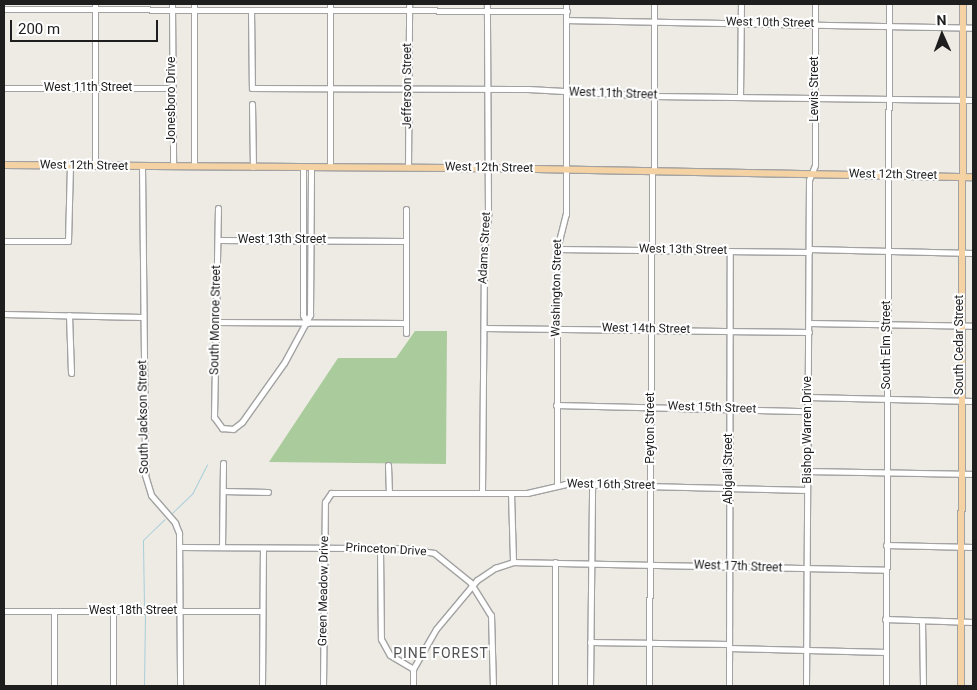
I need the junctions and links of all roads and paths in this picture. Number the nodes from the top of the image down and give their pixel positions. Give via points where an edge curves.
1 (194, 4) edge
2 (409, 4) edge
3 (487, 4) edge
4 (566, 4) edge
5 (654, 4) edge
6 (741, 4) edge
7 (815, 4) edge
8 (890, 4) edge
9 (962, 4) edge
10 (95, 7) edge
11 (172, 7) edge
12 (330, 7) edge
13 (4, 9) edge
14 (194, 10) junction
15 (251, 10) junction
16 (409, 10) junction
17 (487, 10) junction
18 (566, 11) junction
19 (566, 20) junction
20 (654, 22) junction
21 (741, 22) junction
22 (815, 24) junction
23 (889, 26) junction
24 (962, 28) junction
25 (973, 28) edge
26 (4, 88) edge
27 (95, 88) junction
28 (173, 88) junction
29 (408, 88) junction
30 (330, 89) junction
31 (487, 89) junction
32 (565, 92) junction
33 (654, 96) junction
34 (740, 97) junction
35 (815, 97) junction
36 (889, 99) junction
37 (962, 100) junction
38 (973, 100) edge
39 (252, 104) dead end
40 (4, 165) edge
41 (70, 166) junction
42 (95, 166) junction
43 (142, 166) junction
44 (173, 166) junction
45 (194, 166) junction
46 (253, 167) junction
47 (303, 167) junction
48 (311, 167) junction
49 (330, 167) junction
50 (408, 168) junction
51 (487, 168) junction
52 (566, 169) junction
53 (653, 170) junction
54 (812, 174) junction
55 (887, 175) junction
56 (961, 176) junction
57 (973, 177) edge
58 (218, 208) dead end
59 (406, 209) dead end
60 (218, 240) junction
61 (303, 240) junction
62 (311, 240) junction
63 (4, 241) edge
64 (406, 241) junction
65 (557, 249) junction
66 (652, 250) junction
67 (809, 250) junction
68 (887, 250) junction
69 (730, 251) junction
70 (960, 252) junction
71 (973, 253) edge
72 (4, 314) edge
73 (69, 315) junction
74 (142, 317) junction
75 (216, 322) junction
76 (307, 322) junction
77 (406, 323) junction
78 (809, 323) junction
79 (886, 325) junction
80 (960, 325) junction
81 (973, 326) edge
82 (556, 327) junction
83 (484, 328) junction
84 (651, 329) junction
85 (730, 330) junction
86 (809, 332) junction
87 (406, 333) dead end
88 (70, 373) dead end
89 (808, 397) junction
90 (887, 398) junction
91 (960, 400) junction
92 (973, 400) edge
93 (556, 406) junction
94 (651, 406) junction
95 (730, 409) junction
96 (808, 411) junction
97 (223, 463) dead end
98 (388, 465) dead end
99 (808, 471) junction
100 (886, 473) junction
101 (961, 473) junction
102 (973, 474) edge
103 (557, 484) junction
104 (592, 485) junction
105 (651, 486) junction
106 (729, 487) junction
107 (807, 490) junction
108 (223, 491) junction
109 (268, 492) dead end
110 (389, 492) junction
111 (482, 492) junction
112 (511, 493) junction
113 (327, 496) joint
114 (886, 546) junction
115 (180, 547) junction
116 (222, 547) junction
117 (961, 547) junction
118 (973, 547) edge
119 (263, 548) junction
120 (324, 548) junction
121 (380, 549) junction
122 (513, 562) junction
123 (555, 562) junction
124 (591, 563) junction
125 (650, 564) junction
126 (729, 567) junction
127 (808, 570) junction
128 (885, 570) junction
129 (472, 586) junction
130 (4, 611) edge
131 (54, 611) junction
132 (113, 611) junction
133 (179, 611) junction
134 (262, 611) junction
135 (885, 619) junction
136 (922, 621) junction
137 (961, 621) junction
138 (973, 622) edge
139 (590, 642) junction
140 (650, 642) junction
141 (729, 646) junction
142 (807, 648) junction
143 (886, 652) junction
144 (413, 669) junction
145 (54, 686) edge
146 (113, 686) edge
147 (180, 686) edge
148 (262, 686) edge
149 (323, 686) edge
150 (413, 686) edge
151 (493, 686) edge
152 (555, 686) edge
153 (590, 686) edge
154 (649, 686) edge
155 (729, 686) edge
156 (806, 686) edge
157 (886, 686) edge
158 (924, 686) edge
159 (961, 686) edge

1 - 14 street, Jonesboro Drive
2 - 16 street, Jefferson Street
3 - 17 street, Adams Street
4 - 18 street, Washington Street
5 - 20 street, Peyton Street
6 - 21 street
7 - 22 street, Lewis Street
8 - 23 street, South Elm Street
9 - 24 main road, South Cedar Street
10 - 11 street
10 - 13 street
10 - 27 street
11 - 14 street
11 - 28 street, Jonesboro Drive
12 - 15 street
12 - 16 street
12 - 30 street
14 - 15 street
14 - 45 street, Jonesboro Drive
15 - 30 street, West 11th Street via 252,88
16 - 17 street
16 - 29 street, Jefferson Street
17 - 18 street
17 - 31 street, Adams Street
18 - 19 street, Washington Street
19 - 20 street, West 10th Street
19 - 32 street, Washington Street
20 - 21 street, West 10th Street
20 - 33 street, Peyton Street
21 - 22 street, West 10th Street
21 - 34 street
22 - 23 street, West 10th Street
22 - 35 street, Lewis Street
23 - 24 street, West 10th Street
23 - 36 street, South Elm Street
24 - 25 street, West 10th Street
24 - 37 main road, South Cedar Street
26 - 27 street, West 11th Street
27 - 28 street, West 11th Street
27 - 42 street
28 - 44 street, Jonesboro Drive
29 - 30 street, West 11th Street
29 - 31 street, West 11th Street
29 - 50 street, Jefferson Street
30 - 49 street
31 - 32 street, West 11th Street
31 - 51 street, Adams Street
32 - 33 street, West 11th Street
32 - 52 street, Washington Street
33 - 34 street, West 11th Street
33 - 53 street, Peyton Street
34 - 35 street, West 11th Street
35 - 36 street, West 11th Street
35 - 54 street, Lewis Street
36 - 37 street, West 11th Street
36 - 55 street, South Elm Street
37 - 38 street, West 11th Street
37 - 56 main road, South Cedar Street
39 - 46 street
40 - 41 main road, West 12th Street
41 - 42 main road, West 12th Street
41 - 63 street via 68,241
42 - 43 main road, West 12th Street
43 - 44 main road, West 12th Street
43 - 74 street, South Jackson Street
44 - 45 main road, West 12th Street
45 - 46 main road, West 12th Street
46 - 47 main road, West 12th Street
47 - 48 main road, West 12th Street
47 - 61 street
48 - 49 main road, West 12th Street
48 - 62 street
49 - 50 main road, West 12th Street
50 - 51 main road, West 12th Street
51 - 52 main road, West 12th Street
51 - 83 street, Adams Street
52 - 53 main road, West 12th Street
52 - 65 street, Washington Street via 566,214
53 - 54 main road, West 12th Street
53 - 66 street, Peyton Street
54 - 55 main road, West 12th Street
54 - 67 street, Bishop Warren Drive
55 - 56 main road, West 12th Street
55 - 68 street, South Elm Street
56 - 57 main road, West 12th Street
56 - 70 main road, South Cedar Street
58 - 60 street, South Monroe Street
59 - 64 street
60 - 61 street, West 13th Street
60 - 75 street, South Monroe Street
61 - 62 street, West 13th Street
61 - 76 street via 303,315
62 - 64 street, West 13th Street
62 - 76 street via 310,315
64 - 77 street
65 - 66 street, West 13th Street
65 - 82 street, Washington Street
66 - 69 street, West 13th Street
66 - 84 street, Peyton Street
67 - 68 street, West 13th Street
67 - 69 street, West 13th Street
67 - 78 street, Bishop Warren Drive
68 - 70 street, West 13th Street
68 - 79 street, South Elm Street
69 - 85 street, Abigail Street
70 - 71 street, West 13th Street
70 - 80 main road, South Cedar Street
72 - 73 street
73 - 74 street
73 - 88 street
74 - 115 street, South Jackson Street via 145,475 151,495 178,528
75 - 76 street
75 - 76 street, South Monroe Street via 214,417 222,428 234,429 284,363
76 - 77 street
77 - 87 street
78 - 79 street
78 - 86 street, Bishop Warren Drive
79 - 80 street
79 - 90 street, South Elm Street
80 - 81 street
80 - 91 main road, South Cedar Street
82 - 83 street, West 14th Street
82 - 84 street, West 14th Street
82 - 93 street, Washington Street
83 - 111 street, Adams Street
84 - 85 street, West 14th Street
84 - 94 street, Peyton Street
85 - 86 street, West 14th Street
85 - 95 street, Abigail Street
86 - 89 street, Bishop Warren Drive
89 - 90 street
89 - 96 street, Bishop Warren Drive
90 - 91 street
90 - 100 street, South Elm Street
91 - 92 street
91 - 101 main road, South Cedar Street
93 - 94 street, West 15th Street
93 - 103 street, Washington Street
94 - 95 street, West 15th Street
94 - 105 street, Peyton Street
95 - 96 street, West 15th Street
95 - 106 street, Abigail Street
96 - 99 street, Bishop Warren Drive
97 - 108 street
98 - 110 street
99 - 100 street
99 - 107 street, Bishop Warren Drive
100 - 101 street
100 - 114 street, South Elm Street
101 - 102 street
101 - 117 main road, South Cedar Street
103 - 104 street, West 16th Street
103 - 112 street, West 16th Street
104 - 105 street, West 16th Street
104 - 124 street
105 - 106 street, West 16th Street
105 - 125 street, Peyton Street
106 - 107 street, West 16th Street
106 - 126 street, Abigail Street
107 - 127 street, Bishop Warren Drive
108 - 109 street
108 - 116 street
110 - 111 street, West 16th Street
110 - 113 street, West 16th Street via 334,492
111 - 112 street, West 16th Street
112 - 122 street
113 - 120 street, Green Meadow Drive
114 - 117 street
114 - 128 street, South Elm Street
115 - 116 street, Princeton Drive
115 - 133 street, South Jackson Street
116 - 119 street, Princeton Drive
117 - 118 street
117 - 137 main road, South Cedar Street
119 - 120 street, Princeton Drive
119 - 134 street
120 - 121 street, Princeton Drive
120 - 149 street, Green Meadow Drive
121 - 129 street, Princeton Drive via 434,553
121 - 144 street via 380,639 390,655
122 - 123 street, West 17th Street
122 - 129 street, West 17th Street via 490,570
123 - 124 street, West 17th Street
123 - 152 street
124 - 125 street, West 17th Street
124 - 139 street
125 - 126 street, West 17th Street
125 - 140 street, Peyton Street
126 - 127 street, West 17th Street
126 - 141 street, Abigail Street
127 - 128 street, West 17th Street
127 - 142 street, Bishop Warren Drive
128 - 135 street, South Elm Street
129 - 144 street, West 17th Street via 429,639
129 - 151 street, Princeton Drive via 492,620
130 - 131 street, West 18th Street
131 - 132 street, West 18th Street
131 - 145 street
132 - 133 street, West 18th Street
132 - 146 street
133 - 134 street, West 18th Street
133 - 147 street, South Jackson Street
134 - 148 street
135 - 136 street
135 - 143 street, South Elm Street
136 - 137 street
136 - 158 street
137 - 138 street
137 - 159 main road, South Cedar Street
139 - 140 street
139 - 153 street
140 - 141 street
140 - 154 street, Peyton Street
141 - 142 street
141 - 155 street, Abigail Street
142 - 143 street
142 - 156 street, Bishop Warren Drive
143 - 157 street, South Elm Street
144 - 150 street

